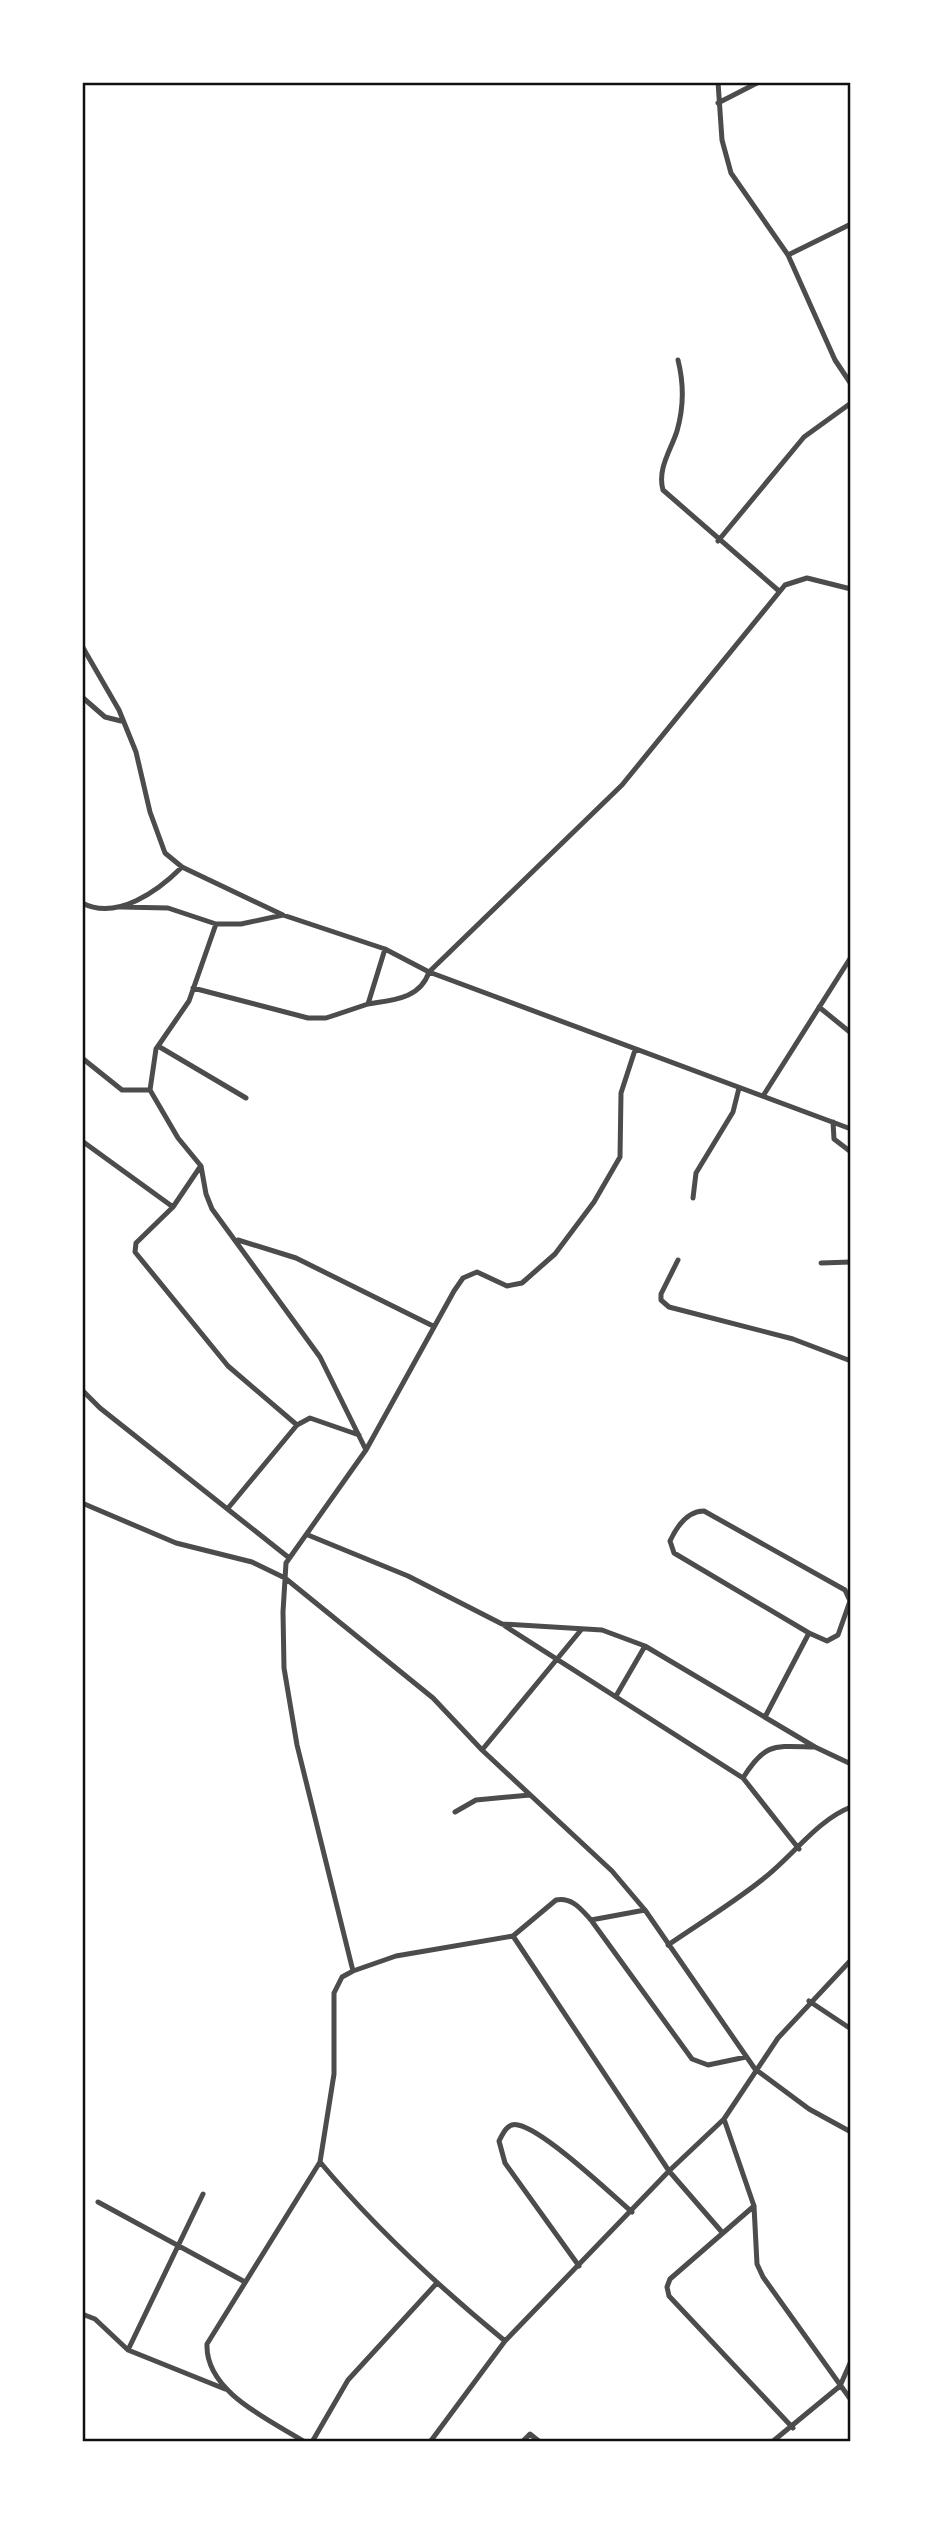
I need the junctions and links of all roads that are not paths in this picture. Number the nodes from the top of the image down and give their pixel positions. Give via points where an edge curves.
1 (718, 82) edge
2 (759, 82) edge
3 (718, 103) junction
4 (851, 224) edge
5 (788, 255) junction
6 (678, 359) dead end
7 (851, 384) edge
8 (851, 403) edge
9 (718, 541) junction
10 (851, 589) edge
11 (779, 592) junction
12 (82, 646) edge
13 (82, 697) edge
14 (121, 721) junction
15 (182, 867) junction
16 (82, 903) edge
17 (121, 906) junction
18 (283, 915) junction
19 (216, 925) junction
20 (385, 949) junction
21 (851, 957) edge
22 (429, 972) junction
23 (193, 988) junction
24 (368, 1004) junction
25 (819, 1007) junction
26 (851, 1033) edge
27 (158, 1046) junction
28 (635, 1050) junction
29 (82, 1058) edge
30 (739, 1088) junction
31 (150, 1090) junction
32 (763, 1097) junction
33 (246, 1098) dead end
34 (833, 1122) junction
35 (851, 1129) edge
36 (82, 1141) edge
37 (851, 1152) edge
38 (201, 1166) junction
39 (693, 1198) dead end
40 (173, 1207) junction
41 (237, 1240) junction
42 (678, 1260) dead end
43 (851, 1262) edge
44 (821, 1264) dead end
45 (433, 1326) junction
46 (851, 1361) edge
47 (82, 1390) edge
48 (297, 1425) junction
49 (359, 1435) junction
50 (366, 1450) junction
51 (82, 1503) edge
52 (229, 1507) junction
53 (308, 1535) junction
54 (288, 1557) junction
55 (285, 1578) junction
56 (502, 1625) junction
57 (581, 1630) junction
58 (809, 1633) junction
59 (645, 1646) junction
60 (555, 1660) junction
61 (615, 1696) junction
62 (765, 1717) junction
63 (815, 1747) junction
64 (482, 1751) junction
65 (851, 1764) edge
66 (743, 1778) junction
67 (530, 1795) junction
68 (851, 1807) edge
69 (455, 1812) dead end
70 (799, 1849) junction
71 (645, 1910) junction
72 (591, 1920) junction
73 (513, 1936) junction
74 (668, 1945) junction
75 (851, 1960) edge
76 (353, 1971) junction
77 (809, 2001) junction
78 (851, 2029) edge
79 (746, 2057) junction
80 (755, 2069) junction
81 (723, 2119) junction
82 (851, 2132) edge
83 (320, 2162) junction
84 (669, 2171) junction
85 (203, 2194) dead end
86 (98, 2202) dead end
87 (754, 2206) junction
88 (632, 2212) junction
89 (721, 2231) junction
90 (179, 2246) junction
91 (579, 2266) junction
92 (245, 2282) junction
93 (436, 2284) junction
94 (82, 2314) edge
95 (505, 2341) junction
96 (128, 2350) junction
97 (851, 2361) edge
98 (840, 2386) junction
99 (226, 2389) junction
100 (851, 2400) edge
101 (793, 2428) junction
102 (433, 2441) edge
103 (305, 2442) edge
104 (312, 2442) edge
105 (522, 2442) edge
106 (540, 2442) edge
107 (772, 2442) edge

1 - 3 street
2 - 3 street
3 - 5 street via 732,173
4 - 5 street
5 - 7 street via 835,360
6 - 9 street via 681,412 661,486
8 - 9 street via 804,438
9 - 11 street
10 - 11 street via 803,578 788,582
11 - 22 street via 622,785
12 - 14 street
13 - 14 street via 105,717
14 - 15 street via 136,752 162,847
15 - 17 street via 166,883
15 - 18 street
16 - 17 street via 104,911
17 - 19 street via 168,908
18 - 19 street
18 - 20 street
19 - 23 street
20 - 22 street
20 - 24 street
21 - 25 street
22 - 24 street via 425,984 414,993
22 - 28 street
23 - 24 street via 313,1019
23 - 27 street
25 - 26 street
25 - 32 street
27 - 31 street
27 - 33 street
28 - 30 street
28 - 45 street via 621,1093 620,1157 594,1202 537,1272 514,1287 471,1273 458,1285
29 - 31 street via 122,1090
30 - 32 street
30 - 39 street via 733,1112 696,1173
31 - 38 street
32 - 34 street
34 - 35 street
34 - 37 street via 834,1139
36 - 40 street
38 - 40 street
38 - 41 street via 209,1201
40 - 48 street via 136,1243 135,1252 228,1366
41 - 45 street via 296,1258
41 - 49 street via 320,1357
42 - 46 street via 661,1294 669,1307 793,1339
43 - 44 street
45 - 50 street
47 - 52 street
48 - 49 street via 310,1418
48 - 52 street
49 - 50 street
50 - 53 street
51 - 55 street via 176,1543 252,1562
52 - 54 street
53 - 54 street
53 - 56 street via 408,1576
54 - 55 street
55 - 64 street via 433,1698
55 - 76 street via 285,1668 298,1745
56 - 57 street
56 - 60 street
57 - 59 street via 602,1630
57 - 60 street
58 - 58 street via 827,1641 838,1635 850,1601 845,1590 704,1511 685,1518 670,1541 674,1553
58 - 62 street
59 - 61 street
59 - 62 street
60 - 61 street
60 - 64 street
61 - 66 street
62 - 63 street
63 - 65 street
63 - 66 street via 770,1748 760,1753
64 - 67 street
66 - 70 street
67 - 69 street via 476,1800
67 - 71 street via 574,1833
68 - 70 street via 820,1825
70 - 74 street
71 - 72 street
71 - 74 street
72 - 73 street via 571,1901 556,1900
72 - 79 street via 692,2059 708,2065
73 - 76 street via 396,1956
73 - 84 street
74 - 79 street
75 - 77 street
76 - 83 street via 342,1977 334,1993 334,2074
77 - 78 street
77 - 80 street
79 - 80 street
80 - 81 street
80 - 82 street via 809,2109
81 - 84 street
81 - 87 street
83 - 92 street
83 - 93 street
84 - 88 street
84 - 89 street
85 - 90 street
86 - 90 street
87 - 89 street
87 - 98 street via 757,2264 762,2277
88 - 91 street
88 - 91 street via 540,2137 518,2124 504,2131 499,2141 505,2163
89 - 101 street via 670,2278 669,2297
90 - 92 street
90 - 96 street
91 - 95 street
92 - 99 street via 207,2344 209,2364
93 - 95 street
93 - 104 street via 348,2380
94 - 96 street via 95,2319
95 - 102 street
96 - 99 street
97 - 98 street
98 - 100 street
98 - 101 street
99 - 103 street
101 - 107 street
105 - 106 street via 530,2434

